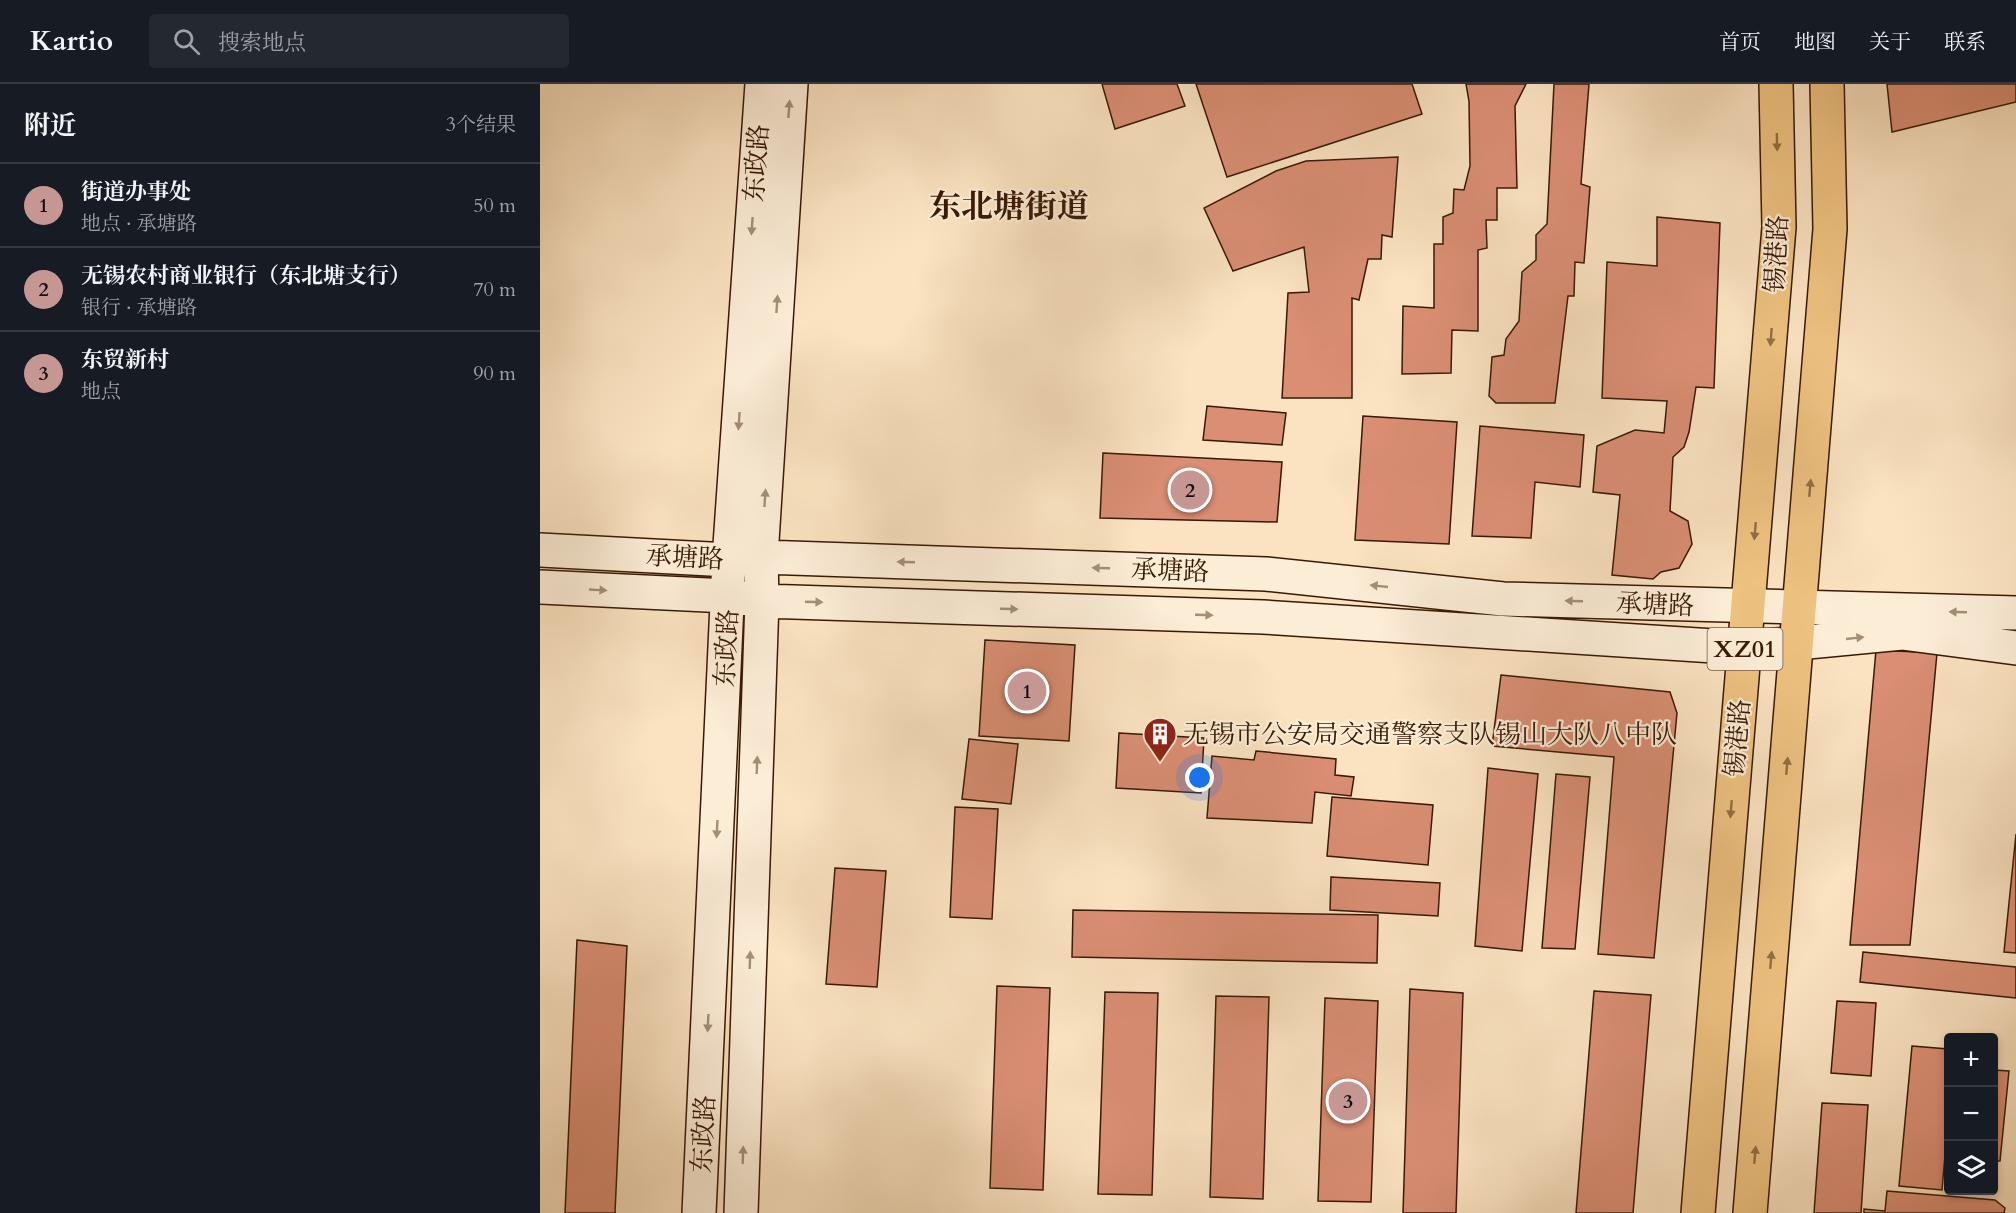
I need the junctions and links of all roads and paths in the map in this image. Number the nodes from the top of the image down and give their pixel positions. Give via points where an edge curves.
1 (762, 84) edge
2 (791, 84) edge
3 (1776, 84) edge
4 (1827, 84) edge
5 (540, 549) edge
6 (761, 557) junction
7 (729, 560) junction
8 (540, 587) edge
9 (728, 596) junction
10 (762, 601) junction
11 (1800, 606) junction
12 (1749, 607) junction
13 (2016, 614) edge
14 (1797, 645) junction
15 (1745, 648) junction
16 (2016, 648) edge
17 (699, 1213) edge
18 (741, 1213) edge
19 (1698, 1213) edge
20 (1750, 1213) edge

1 -> 7 street, 东政路
6 -> 2 street, 东政路
3 -> 12 main road, 锡港路 / XZ01 via 1779,227
11 -> 4 main road, 锡港路 / XZ01 via 1830,229
5 - 7 street, 承塘路
6 - 7 street, 承塘路
6 - 10 street, 东政路
12 -> 6 street, 承塘路 via 1503,599 1266,574
7 - 9 street, 东政路
8 -> 9 street, 承塘路
9 - 10 street, 承塘路
9 -> 17 street, 东政路
10 -> 15 street, 承塘路 via 1263,617
18 -> 10 street, 东政路
11 - 12 street, 承塘路
13 -> 11 street, 承塘路
11 - 14 main road, 锡港路 / XZ01
12 - 15 main road, 锡港路 / XZ01
14 - 15 street, 承塘路
14 -> 16 street, 承塘路 via 1902,633
20 -> 14 main road, 锡港路 / XZ01
15 -> 19 main road, 锡港路 / XZ01

